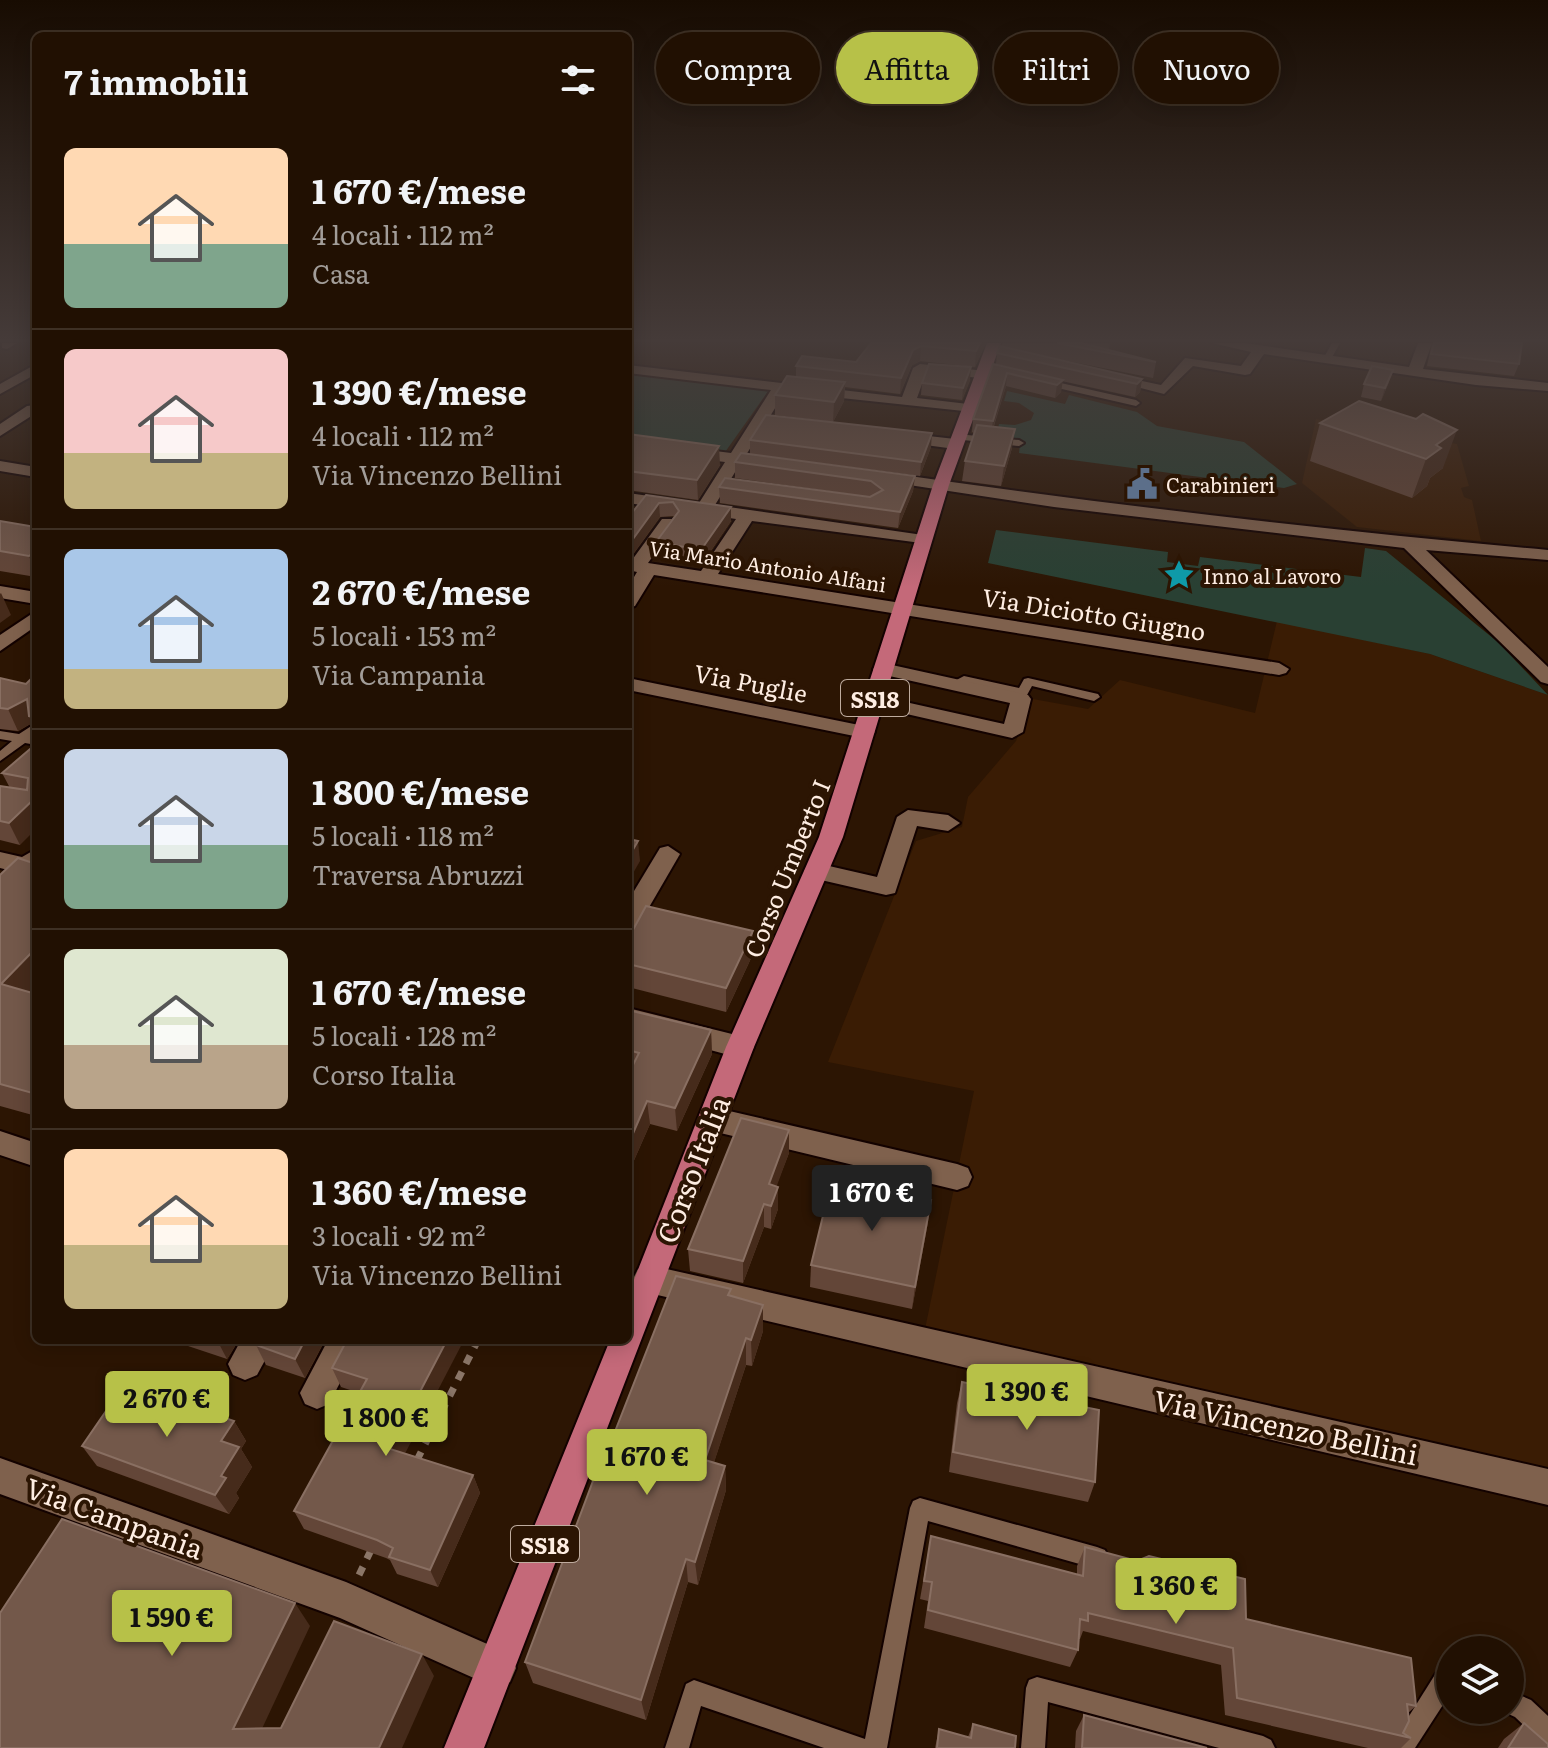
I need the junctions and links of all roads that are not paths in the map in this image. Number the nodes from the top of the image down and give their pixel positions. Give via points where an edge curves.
1 (765, 425) edge
2 (962, 425) edge
3 (956, 440) junction
4 (1019, 443) dead end
5 (632, 446) edge
6 (736, 459) junction
7 (0, 466) edge
8 (794, 466) edge
9 (32, 471) edge
10 (941, 485) junction
11 (632, 498) edge
12 (705, 507) junction
13 (748, 514) junction
14 (668, 523) edge
15 (923, 540) junction
16 (1409, 543) junction
17 (1548, 555) edge
18 (637, 567) edge
19 (706, 578) junction
20 (632, 586) edge
21 (0, 592) edge
22 (32, 597) edge
23 (901, 609) junction
24 (32, 620) edge
25 (0, 645) edge
26 (883, 669) junction
27 (1279, 669) dead end
28 (1548, 678) edge
29 (955, 684) junction
30 (632, 685) edge
31 (1094, 697) dead end
32 (874, 701) junction
33 (864, 732) junction
34 (0, 735) edge
35 (30, 740) edge
36 (0, 757) edge
37 (948, 823) dead end
38 (668, 854) dead end
39 (0, 860) edge
40 (32, 863) edge
41 (32, 864) edge
42 (816, 871) junction
43 (0, 891) edge
44 (632, 915) edge
45 (632, 1019) edge
46 (740, 1047) junction
47 (712, 1119) junction
48 (0, 1143) edge
49 (32, 1154) edge
50 (957, 1177) dead end
51 (649, 1279) junction
52 (632, 1323) edge
53 (344, 1344) edge
54 (624, 1344) edge
55 (317, 1393) dead end
56 (0, 1476) edge
57 (1548, 1487) edge
58 (1114, 1562) edge
59 (496, 1668) junction
60 (1436, 1693) edge
61 (1524, 1709) edge
62 (1548, 1733) edge
63 (464, 1748) edge
64 (677, 1748) edge
65 (859, 1748) edge
66 (875, 1748) edge
67 (1033, 1748) edge
68 (1263, 1748) edge
69 (1401, 1748) edge

1 - 6 street
2 - 3 main road, Corso Umberto I / SS18
3 - 4 lane
3 - 10 main road, Corso Umberto I / SS18
3 - 10 street via 885,462
5 - 6 street
6 - 8 street
6 - 12 street via 728,485
7 - 9 street
10 - 15 main road, Corso Umberto I / SS18
10 - 16 street
11 - 12 street
12 - 13 street
13 - 15 street via 860,524
13 - 19 street
14 - 18 street
15 - 23 main road, Corso Umberto I / SS18
16 - 17 street
16 - 28 street
18 - 19 street, Via Mario Antonio Alfani
18 - 20 street
19 - 23 street, Via Mario Antonio Alfani
21 - 22 street
23 - 26 main road, Corso Umberto I / SS18
23 - 27 street, Via Diciotto Giugno
24 - 25 street
26 - 29 street
26 - 32 main road, Corso Umberto I / SS18
29 - 31 lane via 964,680 1023,692 1028,682
29 - 32 street via 1021,699 1012,732
30 - 33 street, Via Puglie
32 - 33 main road, Corso Umberto I / SS18
33 - 42 main road, Corso Umberto I / SS18
34 - 35 lane
35 - 36 lane
37 - 42 street via 908,817 886,887
38 - 44 street
39 - 40 street
41 - 43 street
42 - 46 main road, Corso Umberto I / SS18
45 - 46 street
46 - 47 main road, Corso Italia / SS18
47 - 50 street
47 - 51 main road, Corso Italia / SS18
48 - 49 street
51 - 52 main road, Corso Italia / SS18
51 - 57 street, Via Vincenzo Bellini
53 - 55 street
54 - 59 main road, Corso Italia / SS18
56 - 59 street, Via Campania via 339,1614
58 - 66 lane via 920,1508
59 - 63 main road, Corso Italia / SS18
60 - 69 lane
61 - 62 lane
64 - 65 lane via 694,1692
67 - 68 lane via 1037,1688

